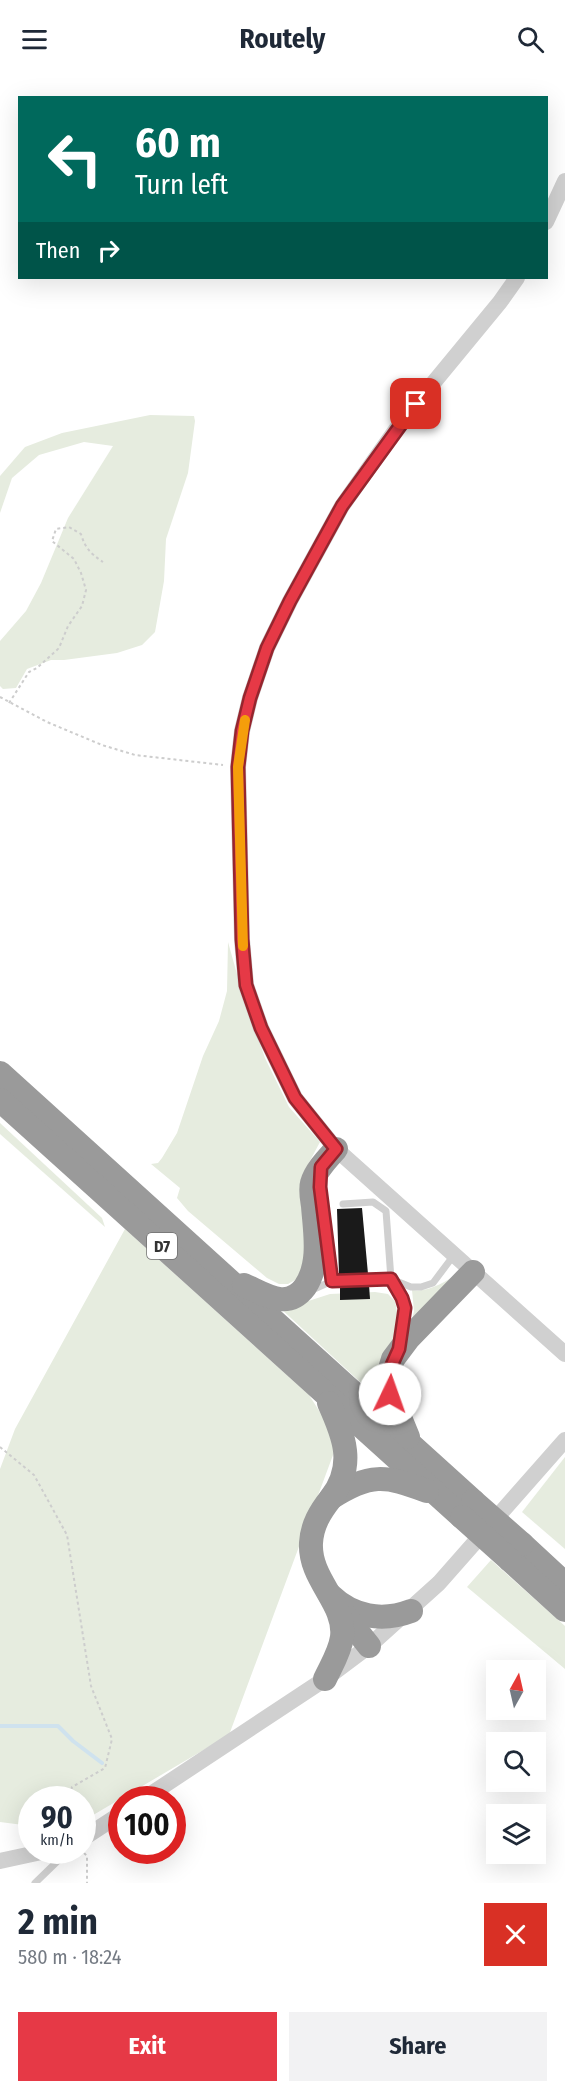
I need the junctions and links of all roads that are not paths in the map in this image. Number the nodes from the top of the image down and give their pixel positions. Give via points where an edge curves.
1 (565, 181) edge
2 (548, 218) edge
3 (516, 279) edge
4 (0, 1073) edge
5 (0, 1100) edge
6 (325, 1168) junction
7 (343, 1204) dead end
8 (326, 1234) dead end
9 (454, 1255) junction
10 (472, 1272) junction
11 (223, 1275) junction
12 (391, 1279) junction
13 (332, 1281) junction
14 (298, 1295) junction
15 (399, 1349) junction
16 (560, 1350) edge
17 (565, 1360) edge
18 (324, 1393) junction
19 (565, 1440) edge
20 (412, 1445) junction
21 (437, 1495) junction
22 (331, 1498) junction
23 (467, 1509) junction
24 (516, 1552) junction
25 (565, 1584) edge
26 (325, 1589) junction
27 (565, 1610) edge
28 (411, 1611) junction
29 (369, 1646) junction
30 (325, 1679) junction
31 (163, 1786) edge
32 (18, 1857) edge
33 (0, 1861) edge
34 (55, 1864) edge
35 (35, 1883) edge

1 - 2 street
3 - 6 street via 402,421 342,506 267,648 242,731 238,767 246,985 261,1028
4 - 11 highway, D7
5 - 18 highway, D7
6 - 9 street
6 - 14 highway via 312,1184 316,1254 308,1281
7 - 12 lane via 373,1202 386,1211
8 - 13 lane
9 - 10 street
9 - 12 lane via 433,1283 411,1287
10 - 15 highway
10 - 16 street
11 - 14 highway via 273,1298 285,1300
11 - 20 highway, D7
12 - 13 lane
12 - 15 lane via 405,1308
13 - 14 lane
15 - 20 highway via 390,1369 390,1394
16 - 17 street
18 - 21 highway, D7
18 - 22 highway via 346,1449 344,1472
19 - 28 street
20 - 23 highway, D7
21 - 22 highway via 393,1480 375,1479 352,1485
21 - 23 highway, D7
22 - 26 highway via 319,1514 310,1542 315,1572
23 - 24 highway, D7, bridge
24 - 25 highway, D7
24 - 27 highway, D7
26 - 28 highway via 348,1609 368,1616 390,1617
26 - 29 highway
26 - 30 highway via 342,1628 342,1639
28 - 29 street
29 - 30 street
30 - 31 street
32 - 33 street
34 - 35 lane

